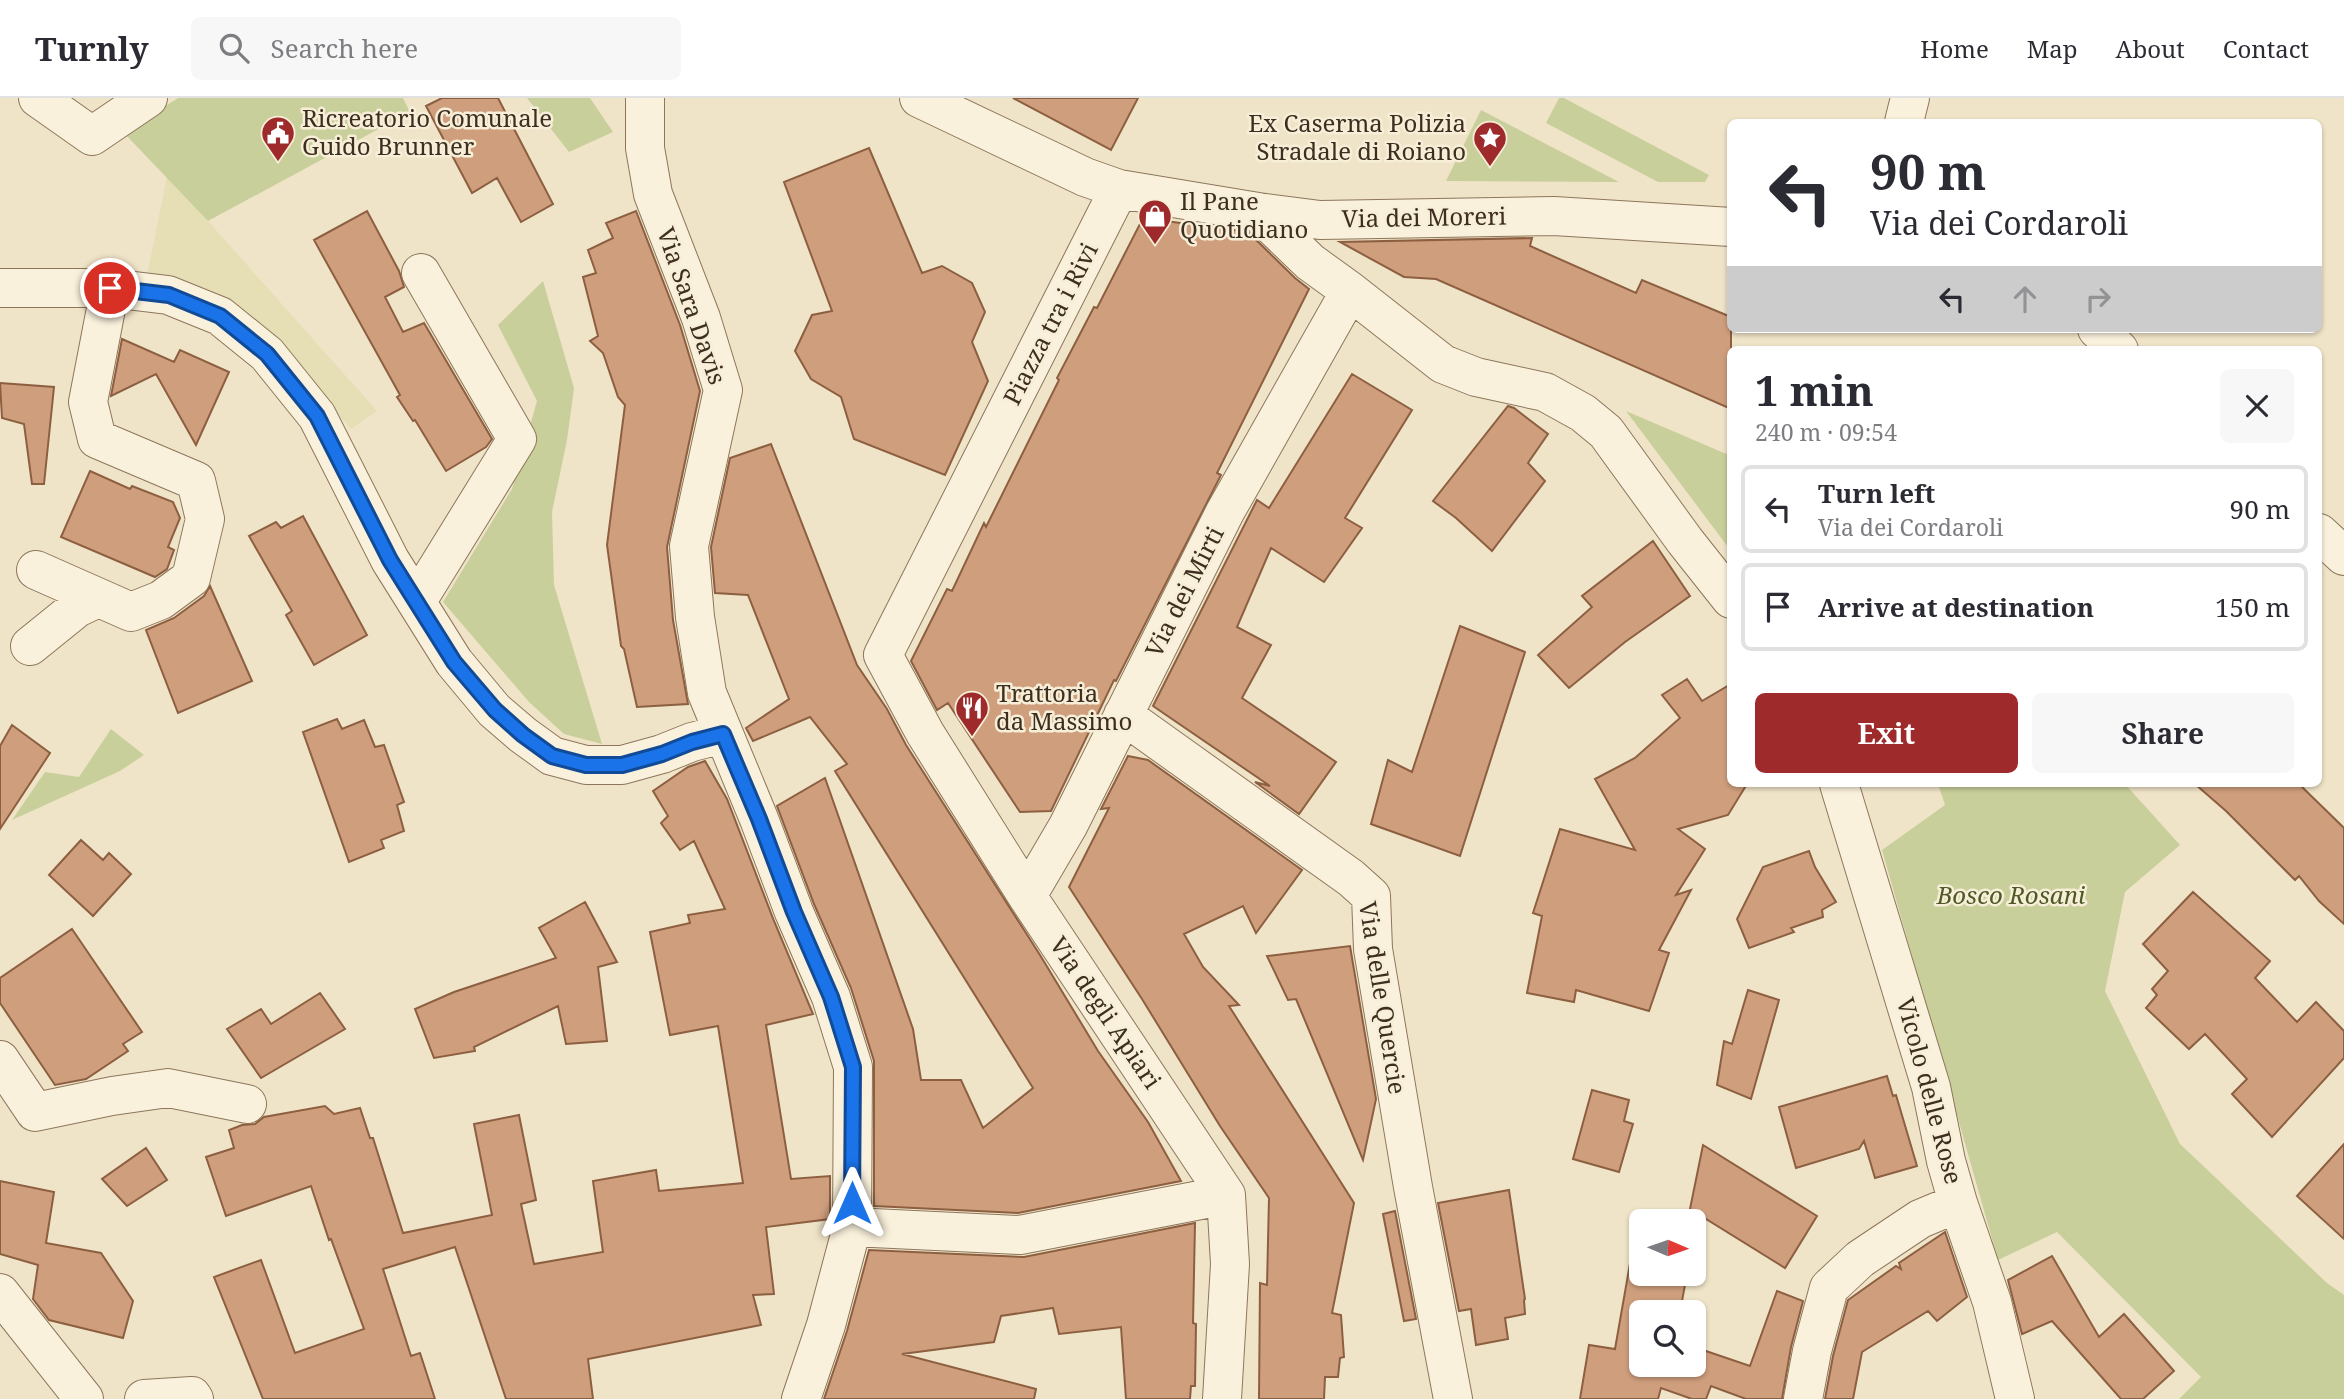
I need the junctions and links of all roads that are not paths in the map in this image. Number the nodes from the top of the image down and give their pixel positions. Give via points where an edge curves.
1 (38, 98) edge
2 (148, 98) edge
3 (646, 98) edge
4 (919, 98) edge
5 (1910, 98) edge
6 (1905, 119) edge
7 (1119, 189) junction
8 (1258, 212) junction
9 (1727, 227) edge
10 (421, 273) dead end
11 (0, 288) edge
12 (110, 288) junction
13 (1350, 291) junction
14 (2100, 333) edge
15 (2115, 346) edge
16 (2322, 536) edge
17 (2344, 556) edge
18 (36, 570) dead end
19 (1727, 594) edge
20 (98, 598) junction
21 (417, 601) junction
22 (30, 646) dead end
23 (883, 655) joint
24 (1123, 715) junction
25 (723, 734) junction
26 (1840, 787) edge
27 (1027, 896) junction
28 (0, 1060) edge
29 (247, 1104) dead end
30 (1226, 1195) junction
31 (1958, 1203) junction
32 (852, 1227) junction
33 (0, 1293) edge
34 (85, 1399) edge
35 (144, 1399) edge
36 (194, 1399) edge
37 (801, 1399) edge
38 (1222, 1399) edge
39 (1453, 1399) edge
40 (1803, 1399) edge
41 (2015, 1399) edge

1 - 2 street via 92,136
3 - 25 street, Via Sara Davis via 645,148 653,194 723,390 689,546 707,693
4 - 7 street
5 - 6 street
7 - 8 street, Via dei Moreri
7 - 23 street, Piazza tra i Rivi
8 - 9 street, Via dei Moreri via 1320,220 1555,216
8 - 13 street via 1310,262
10 - 21 street via 517,439
11 - 12 street
12 - 20 street via 88,402 97,439 196,481 205,519 191,578 161,600 131,612
12 - 21 street via 169,295 220,316 267,354 317,416 390,560
13 - 19 street via 1443,364 1545,393 1584,413 1606,432
13 - 24 street, Via dei Mirti via 1225,512
14 - 15 street
16 - 17 street
18 - 20 street
20 - 22 street via 77,608
21 - 25 street via 454,662 495,710 552,756 586,765 622,765
23 - 27 street, Via degli Apiari via 925,733
24 - 27 street, Via dei Mirti
24 - 39 street, Via delle Quercie via 1371,896 1373,949
25 - 32 street, Via Sara Davis via 831,997 853,1067
26 - 31 street, Vicolo delle Rose via 1931,1087
27 - 30 street, Via degli Apiari
28 - 29 street via 36,1112 169,1088
30 - 32 street via 1020,1236
30 - 38 street via 1230,1264
31 - 40 street via 1920,1219 1860,1259 1829,1288
31 - 41 street, Vicolo delle Rose via 1992,1302
32 - 37 street, Via Sara Davis
33 - 34 street
35 - 36 street

